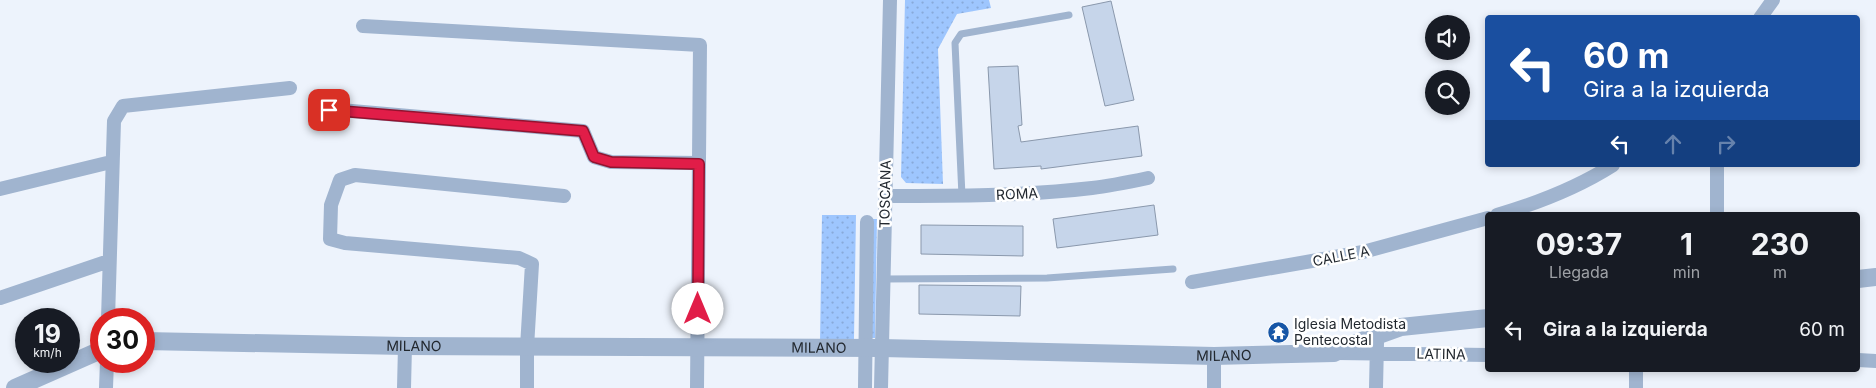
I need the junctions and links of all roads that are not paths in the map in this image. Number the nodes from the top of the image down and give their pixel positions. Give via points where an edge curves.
1 (890, 0) edge
2 (1773, 0) edge
3 (1069, 15) dead end
4 (1762, 15) edge
5 (363, 26) dead end
6 (290, 88) dead end
7 (329, 110) dead end
8 (111, 162) junction
9 (699, 164) junction
10 (1610, 167) edge
11 (1718, 167) edge
12 (1148, 178) dead end
13 (0, 189) edge
14 (564, 196) dead end
15 (885, 196) junction
16 (962, 196) junction
17 (1506, 212) edge
18 (1717, 212) edge
19 (1485, 219) edge
20 (867, 222) dead end
21 (109, 261) junction
22 (1173, 270) dead end
23 (1876, 277) edge
24 (883, 279) junction
25 (1860, 279) edge
26 (1192, 282) dead end
27 (0, 298) edge
28 (108, 308) edge
29 (1485, 318) edge
30 (155, 341) edge
31 (1377, 344) junction
32 (405, 346) junction
33 (698, 346) junction
34 (527, 347) junction
35 (874, 348) junction
36 (90, 355) edge
37 (1485, 355) edge
38 (1214, 356) junction
39 (1860, 360) edge
40 (1876, 361) edge
41 (1636, 372) edge
42 (107, 373) edge
43 (15, 388) edge
44 (106, 388) edge
45 (404, 388) edge
46 (527, 388) edge
47 (697, 388) edge
48 (865, 388) edge
49 (881, 388) edge
50 (1214, 388) edge
51 (1376, 388) edge
52 (1636, 388) edge

1 - 15 street, TOSCANA
2 - 4 street
3 - 16 lane via 961,34 955,42
5 - 9 street via 700,45
6 - 8 street via 123,106 114,122
7 - 9 street via 583,131 594,157 611,162
8 - 13 street
8 - 21 street
9 - 33 street
10 - 17 street via 1557,195
11 - 18 street
12 - 16 street, ROMA via 1093,188
14 - 34 street via 355,176 340,180 331,205 330,239 518,258 532,264
15 - 16 street, ROMA
15 - 24 street, TOSCANA
19 - 26 street, CALLE A via 1363,252
20 - 35 street, TOSCANA
21 - 27 street
21 - 28 street
22 - 24 lane via 1048,278
23 - 25 street
24 - 35 street, TOSCANA
29 - 31 street, MILANO via 1401,327
30 - 32 street, MILANO
31 - 37 street, LATINA
31 - 38 street, MILANO via 1334,353
31 - 51 street
32 - 34 street, MILANO
32 - 45 street
33 - 34 street, MILANO
33 - 35 street, MILANO
33 - 47 street
34 - 46 street
35 - 38 street, MILANO
35 - 48 street, TOSCANA
35 - 49 street, TOSCANA
36 - 43 street
38 - 50 street
39 - 40 street
41 - 52 street
42 - 44 street

